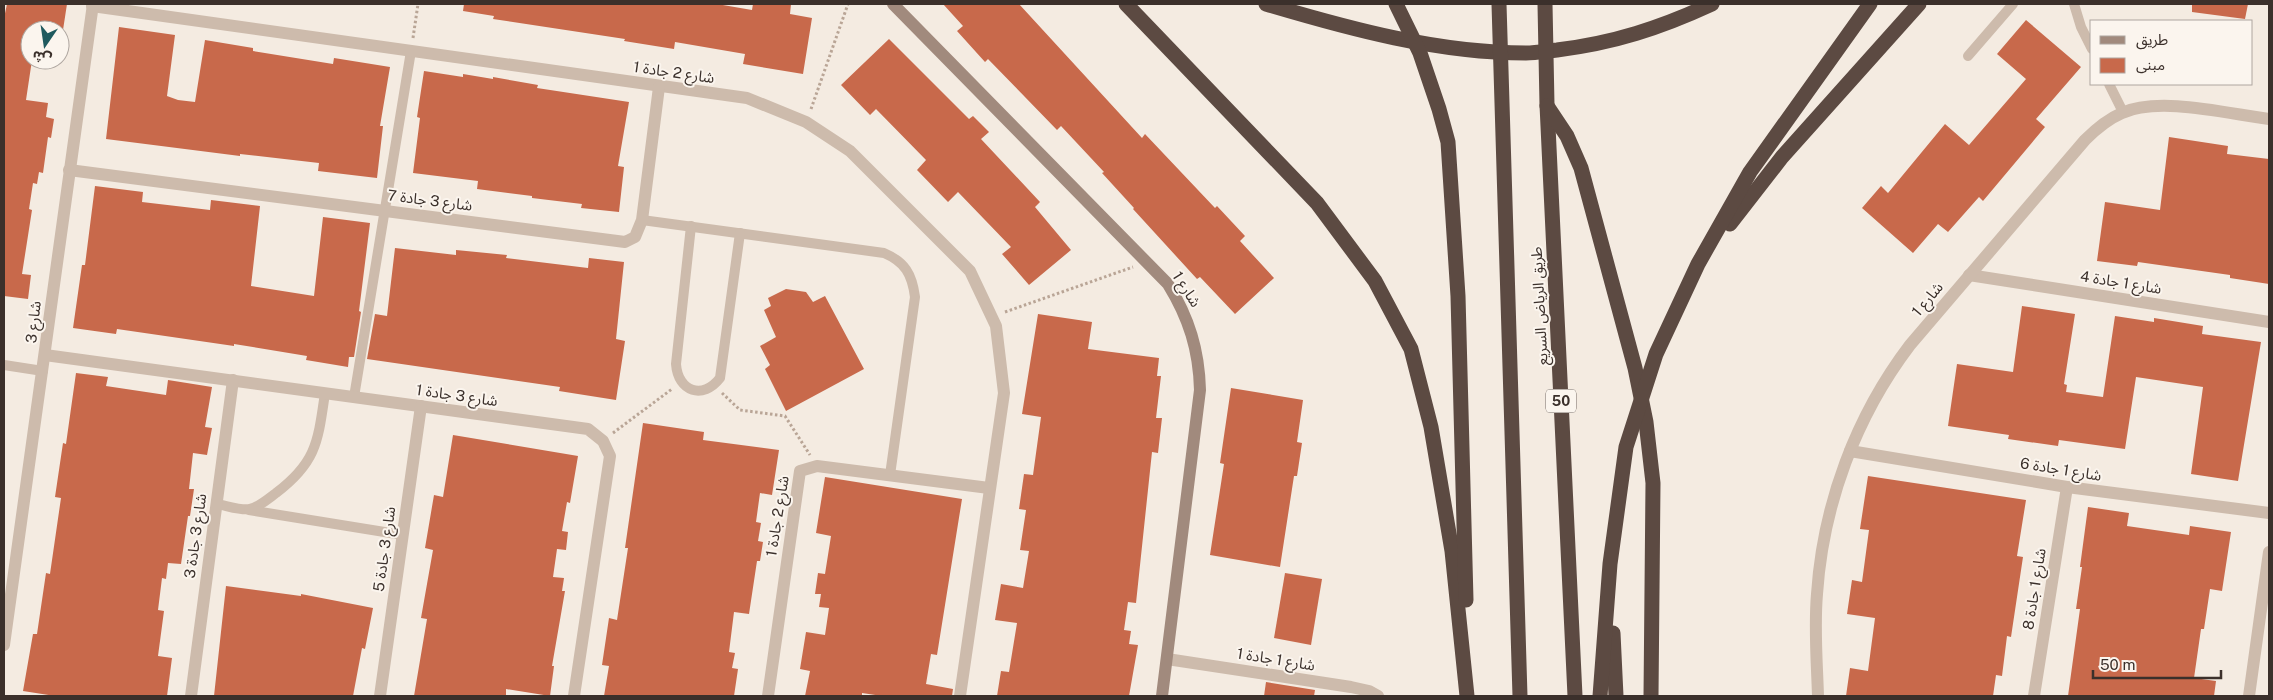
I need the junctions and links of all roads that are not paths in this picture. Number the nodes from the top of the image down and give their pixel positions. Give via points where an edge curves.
1 (893, 4) edge
2 (1126, 4) edge
3 (1266, 4) edge
4 (1396, 4) edge
5 (1499, 4) edge
6 (1545, 4) edge
7 (1712, 4) edge
8 (1870, 4) edge
9 (1919, 4) edge
10 (2013, 4) edge
11 (2074, 4) edge
12 (92, 5) edge
13 (2090, 45) edge
14 (411, 51) junction
15 (1968, 56) dead end
16 (2110, 85) edge
17 (659, 86) junction
18 (1547, 105) junction
19 (2123, 112) junction
20 (2269, 119) edge
21 (69, 170) junction
22 (385, 211) junction
23 (642, 220) junction
24 (691, 226) junction
25 (740, 233) junction
26 (1698, 264) junction
27 (1968, 275) junction
28 (2269, 322) edge
29 (46, 355) junction
30 (4, 366) edge
31 (43, 371) junction
32 (233, 380) junction
33 (325, 393) junction
34 (354, 397) junction
35 (421, 406) junction
36 (1850, 451) junction
37 (890, 475) junction
38 (2067, 487) junction
39 (990, 488) junction
40 (216, 504) junction
41 (249, 510) junction
42 (2269, 513) edge
43 (403, 535) junction
44 (2269, 552) edge
45 (1610, 564) junction
46 (2266, 594) edge
47 (4, 644) edge
48 (1167, 659) junction
49 (190, 696) edge
50 (380, 696) edge
51 (574, 696) edge
52 (768, 696) edge
53 (960, 696) edge
54 (1162, 696) edge
55 (1378, 696) edge
56 (1467, 696) edge
57 (1520, 696) edge
58 (1575, 696) edge
59 (1600, 696) edge
60 (1616, 696) edge
61 (1652, 696) edge
62 (1818, 696) edge
63 (2034, 696) edge
64 (2249, 696) edge

1 - 48 street, شارع 1 via 1168,284 1185,314 1200,370 1199,410
2 - 56 highway via 1317,203 1375,281 1411,349 1431,427 1452,550
3 - 7 highway via 1334,24 1434,46 1527,53 1593,46 1668,24
4 - 56 highway via 1420,53 1448,142 1458,296
5 - 57 highway, طريق الرياض السريع
6 - 18 highway, طريق الرياض السريع / 50
8 - 26 highway via 1750,172
9 - 26 highway via 1782,157
10 - 15 lane
11 - 13 lane
12 - 14 street, شارع 2 جادة 1
12 - 21 street, شارع 3
14 - 17 street, شارع 2 جادة 1
14 - 22 lane
16 - 19 lane
17 - 23 street, شارع 3 جادة 7
17 - 39 street, شارع 2 جادة 1 via 747,98 806,122 850,151 970,271 996,326 1004,394
18 - 58 highway, طريق الرياض السريع / 50
18 - 61 highway via 1568,136 1581,168 1646,422 1653,483
19 - 20 street, شارع 1 via 2144,106 2166,105
19 - 27 street, شارع 1 via 2109,119 2085,140
21 - 22 street, شارع 3 جادة 7
21 - 29 street, شارع 3
22 - 23 street, شارع 3 جادة 7 via 625,242 635,237
22 - 34 lane
23 - 24 lane
24 - 25 lane
24 - 25 lane via 676,364 681,382 697,391 714,386 720,378
25 - 37 lane via 884,253 907,268 916,297
26 - 45 highway via 1656,354 1626,446
27 - 28 street, شارع 1 جادة 4
27 - 36 street, شارع 1 via 1892,369 1865,416
29 - 31 street, شارع 3
29 - 32 street, شارع 3 جادة 1
30 - 31 lane
31 - 47 street, شارع 3
32 - 33 street, شارع 3 جادة 1
32 - 40 street, شارع 3 جادة 3
33 - 34 street, شارع 3 جادة 1
33 - 41 lane via 318,439 304,468 271,498
34 - 35 street, شارع 3 جادة 1
35 - 43 street, شارع 3 جادة 5
35 - 51 street, شارع 3 جادة 1 via 588,430 603,441 610,456
36 - 38 street, شارع 1 جادة 6
36 - 62 street, شارع 1 via 1830,514 1820,566 1816,618
37 - 39 street
37 - 52 street, شارع 2 جادة 1 via 817,466 800,471
38 - 42 street, شارع 1 جادة 6
38 - 63 street, شارع 1 جادة 8
39 - 53 street, شارع 2 جادة 1
40 - 41 lane
40 - 49 street, شارع 3 جادة 3
41 - 43 lane
43 - 50 street, شارع 3 جادة 5
44 - 46 street
45 - 59 highway
45 - 60 highway
46 - 64 street
48 - 54 street, شارع 1
48 - 55 street, شارع 1 جادة 1 via 1350,687

